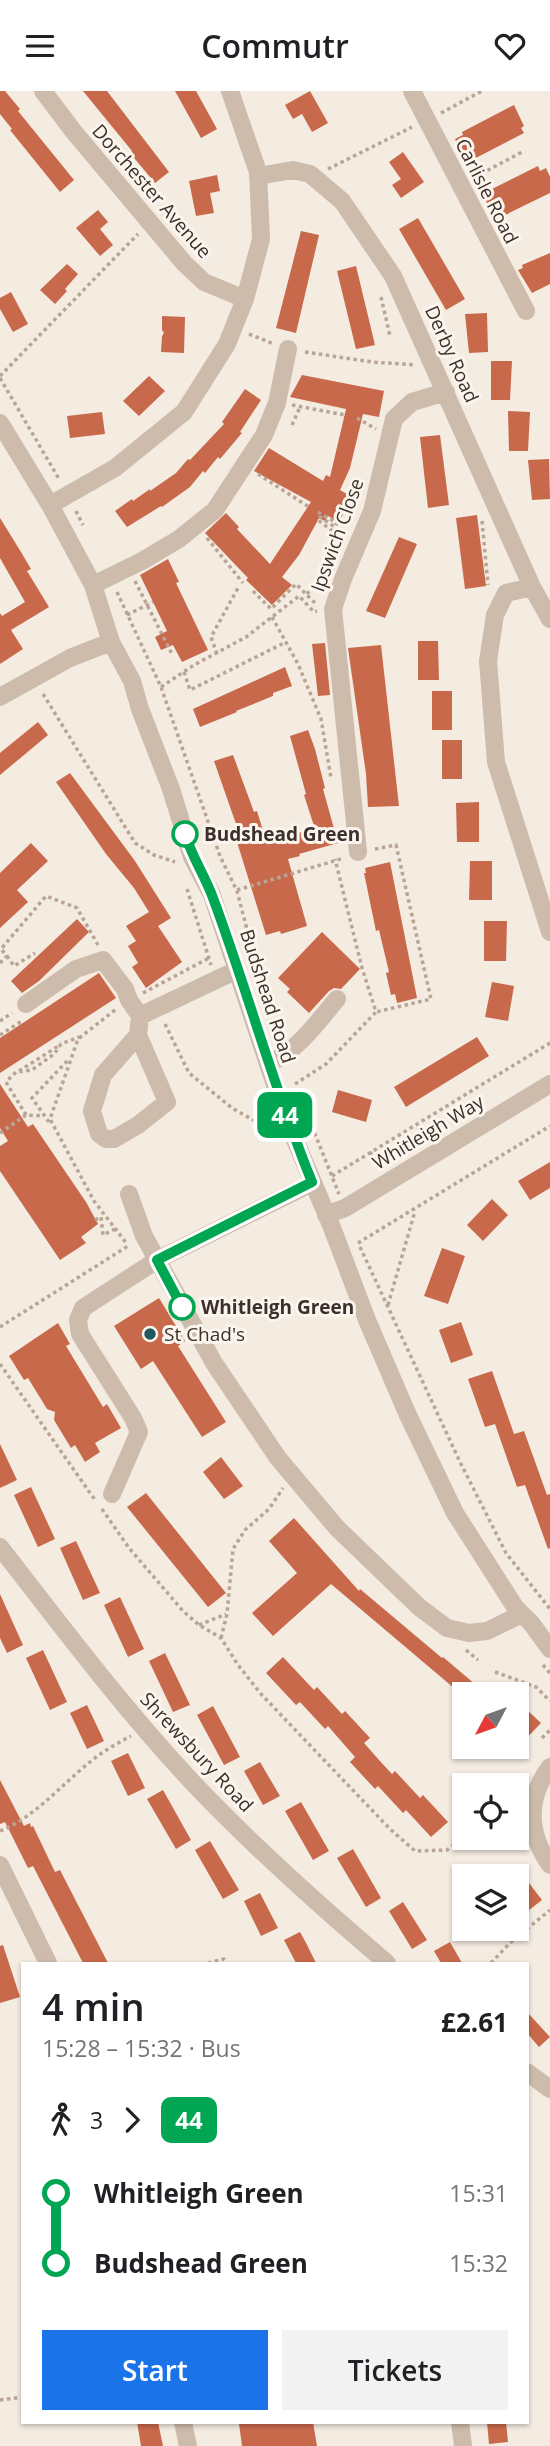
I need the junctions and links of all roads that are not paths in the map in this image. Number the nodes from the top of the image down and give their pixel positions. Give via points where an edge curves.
1 (43, 91) edge
2 (230, 91) edge
3 (412, 91) edge
4 (258, 176) junction
5 (245, 299) junction
6 (526, 311) dead end
7 (288, 349) road end
8 (446, 392) junction
9 (0, 423) edge
10 (50, 505) junction
11 (93, 585) junction
12 (532, 587) junction
13 (550, 619) edge
14 (111, 642) junction
15 (0, 697) edge
16 (351, 855) road end
17 (550, 932) edge
18 (237, 969) junction
19 (337, 999) dead end
20 (26, 1004) dead end
21 (148, 1012) junction
22 (138, 1035) junction
23 (275, 1060) junction
24 (550, 1084) edge
25 (312, 1182) junction
26 (129, 1194) dead end
27 (326, 1215) junction
28 (157, 1260) junction
29 (111, 1494) dead end
30 (0, 1547) edge
31 (522, 1614) junction
32 (550, 1649) edge
33 (550, 1767) edge
34 (529, 1814) edge
35 (529, 1832) edge
36 (0, 1865) edge
37 (550, 1865) edge
38 (48, 1962) edge
39 (386, 1962) edge
40 (529, 2073) edge
41 (550, 2089) edge
42 (183, 2424) edge
43 (460, 2424) edge
44 (188, 2446) edge
45 (463, 2446) edge

1 - 5 street, Dorchester Avenue via 184,263 204,282
2 - 4 street
3 - 6 street, Carlisle Road
4 - 5 street via 261,239
4 - 8 street, Derby Road via 293,170 310,174 342,201 393,277
5 - 10 street via 227,344 184,412 116,468
7 - 11 street via 264,435 215,510 152,555
8 - 12 street, Derby Road
8 - 16 street, Ipswich Close via 412,402 394,419 372,511 333,609
9 - 10 street, Budshead Road
10 - 11 street, Budshead Road
11 - 14 street, Budshead Road
12 - 13 street, Derby Road
12 - 17 street via 506,593 495,615 488,661 496,762
14 - 15 street via 70,658
14 - 18 street, Budshead Road via 132,681 192,857 212,895
18 - 21 street
18 - 23 street, Budshead Road
19 - 23 street via 303,1041
20 - 21 street via 76,969 103,961 129,1000
21 - 22 street
22 - 22 street via 167,1102 138,1125 106,1139 99,1134 92,1111 103,1075
23 - 25 street, Budshead Road via 287,1121
24 - 27 street, Whitleigh Way via 345,1208
25 - 27 street, Budshead Road
25 - 28 street
26 - 28 street
27 - 31 street, Budshead Road via 380,1351 455,1513
28 - 29 street via 83,1308 78,1319 80,1334 138,1432
28 - 31 street via 214,1363 278,1458 337,1528 447,1628 487,1632
30 - 39 street, Shrewsbury Road via 95,1670 204,1794 312,1899
31 - 32 street, Budshead Road
33 - 34 street
35 - 37 street
36 - 38 street
40 - 41 street
42 - 44 street
43 - 45 street

